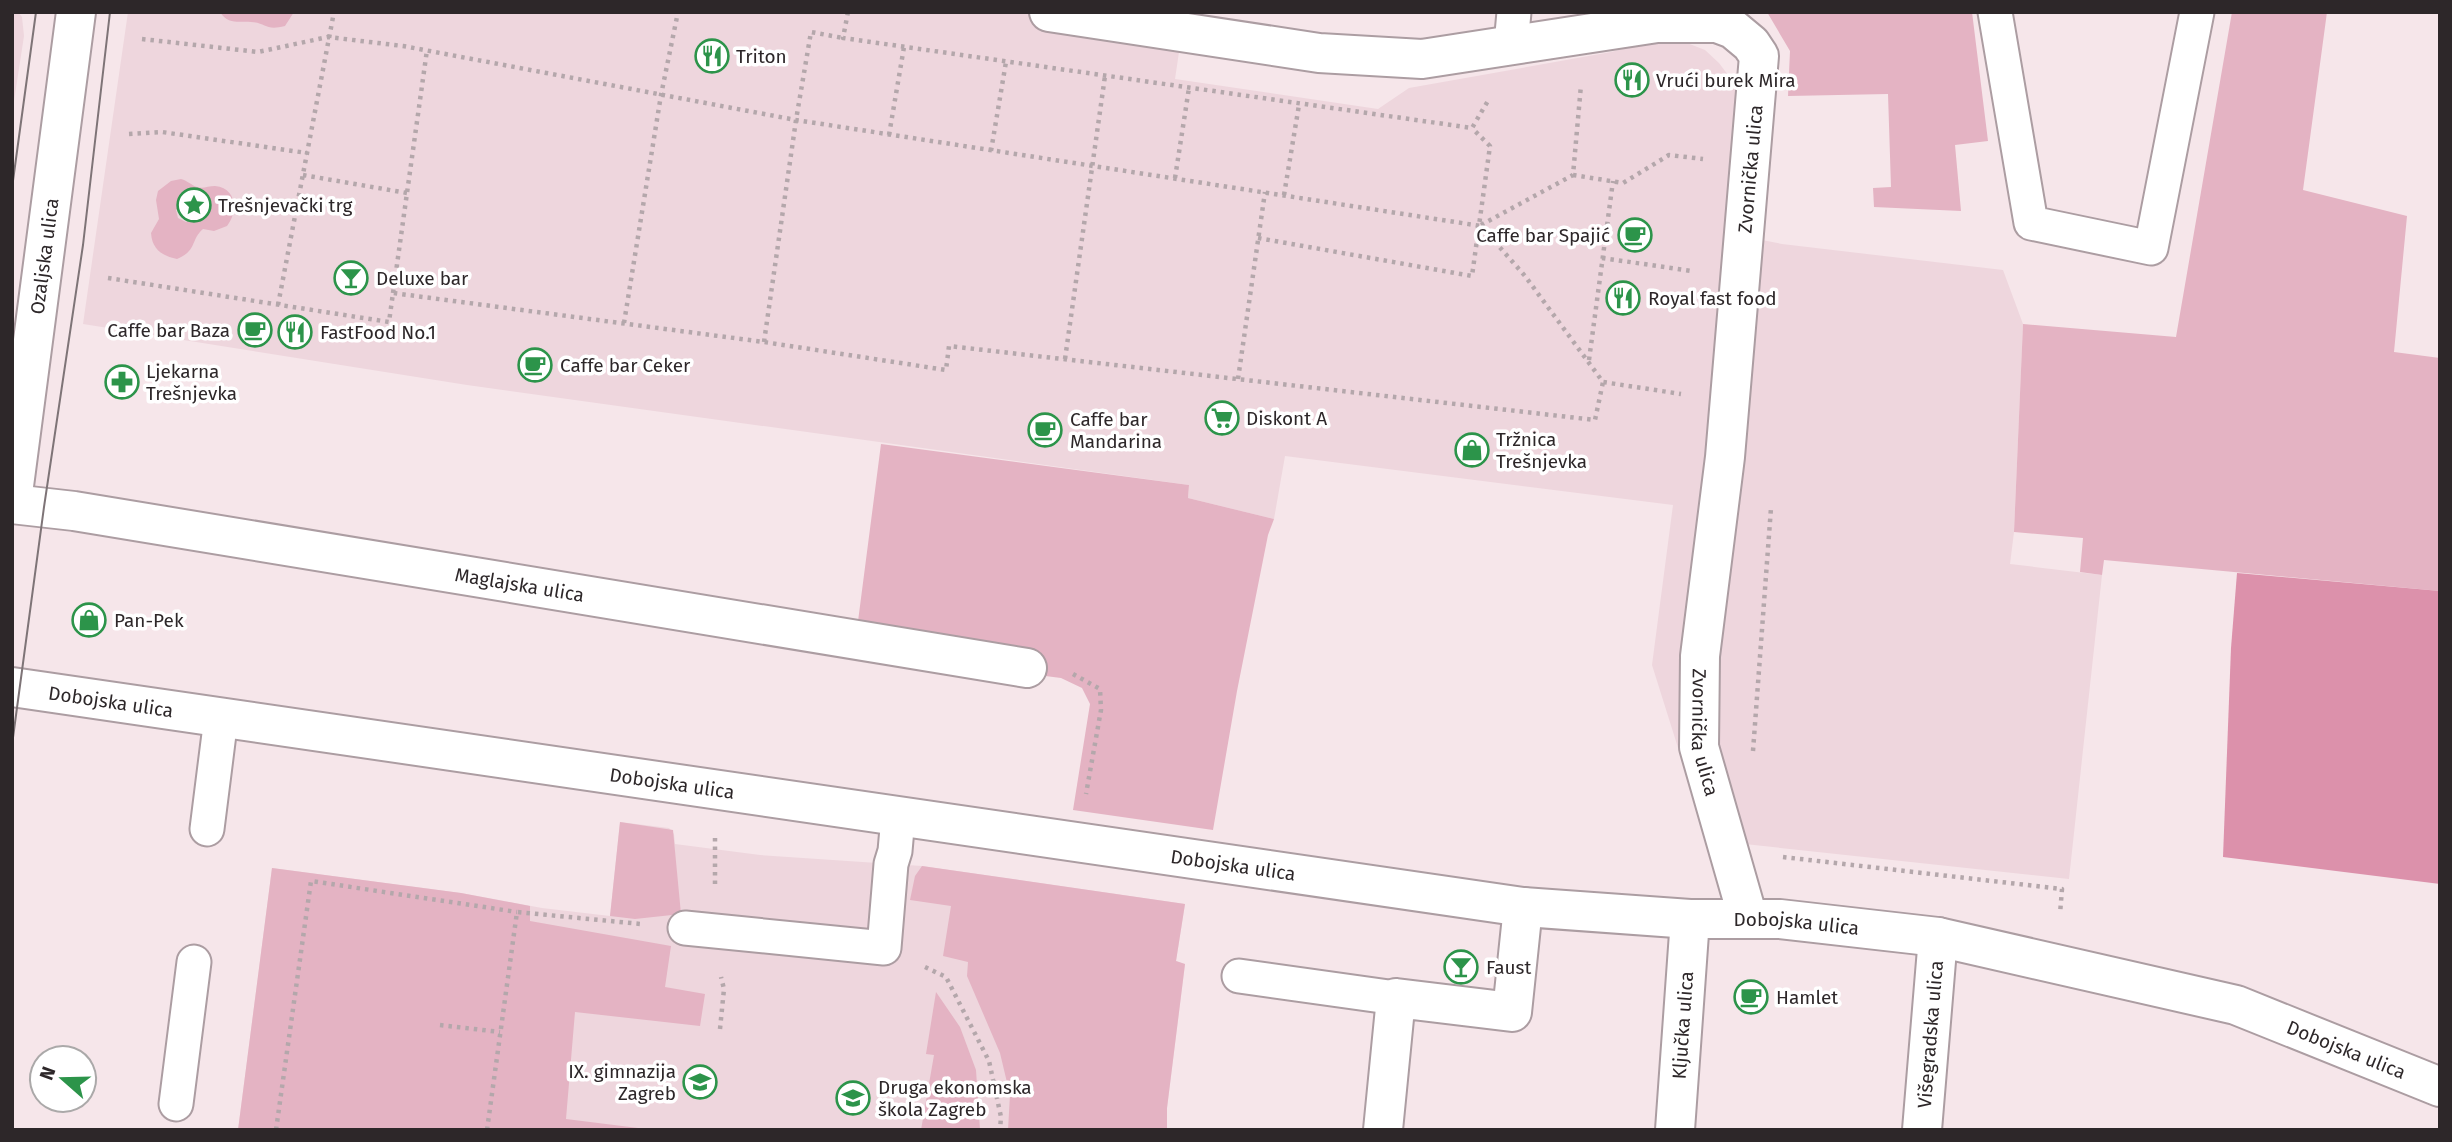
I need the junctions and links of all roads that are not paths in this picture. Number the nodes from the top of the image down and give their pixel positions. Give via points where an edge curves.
1 (76, 12) edge
2 (1049, 12) edge
3 (1995, 12) edge
4 (2197, 12) edge
5 (1201, 24) edge
6 (1513, 29) edge
7 (12, 502) edge
8 (1027, 668) road end
9 (12, 687) edge
10 (221, 718) junction
11 (898, 817) junction
12 (207, 829) dead end
13 (1523, 907) junction
14 (1748, 918) junction
15 (1690, 919) junction
16 (685, 928) road end
17 (1938, 937) junction
18 (194, 962) dead end
19 (1239, 976) dead end
20 (1396, 998) junction
21 (2440, 1087) edge
22 (176, 1104) dead end
23 (1383, 1130) edge
24 (1675, 1130) edge
25 (1922, 1130) edge

1 - 7 street, Ozaljska ulica
2 - 5 street, Zvornička ulica
3 - 4 lane via 2031,223 2151,248
5 - 6 street, Zvornička ulica via 1319,53 1422,59
6 - 14 street, Zvornička ulica via 1717,23 1733,29 1759,56 1730,403 1700,656 1699,747
7 - 8 street, Maglajska ulica
9 - 10 street, Dobojska ulica
10 - 11 street, Dobojska ulica
10 - 12 lane
11 - 13 street, Dobojska ulica
11 - 16 lane via 884,948
13 - 15 street, Dobojska ulica
13 - 20 street via 1512,1012
14 - 15 street, Dobojska ulica
14 - 17 street, Dobojska ulica
15 - 24 street, Ključka ulica
17 - 21 street, Dobojska ulica via 2236,1005
17 - 25 street, Višegradska ulica
18 - 22 lane
19 - 20 lane
20 - 23 street

